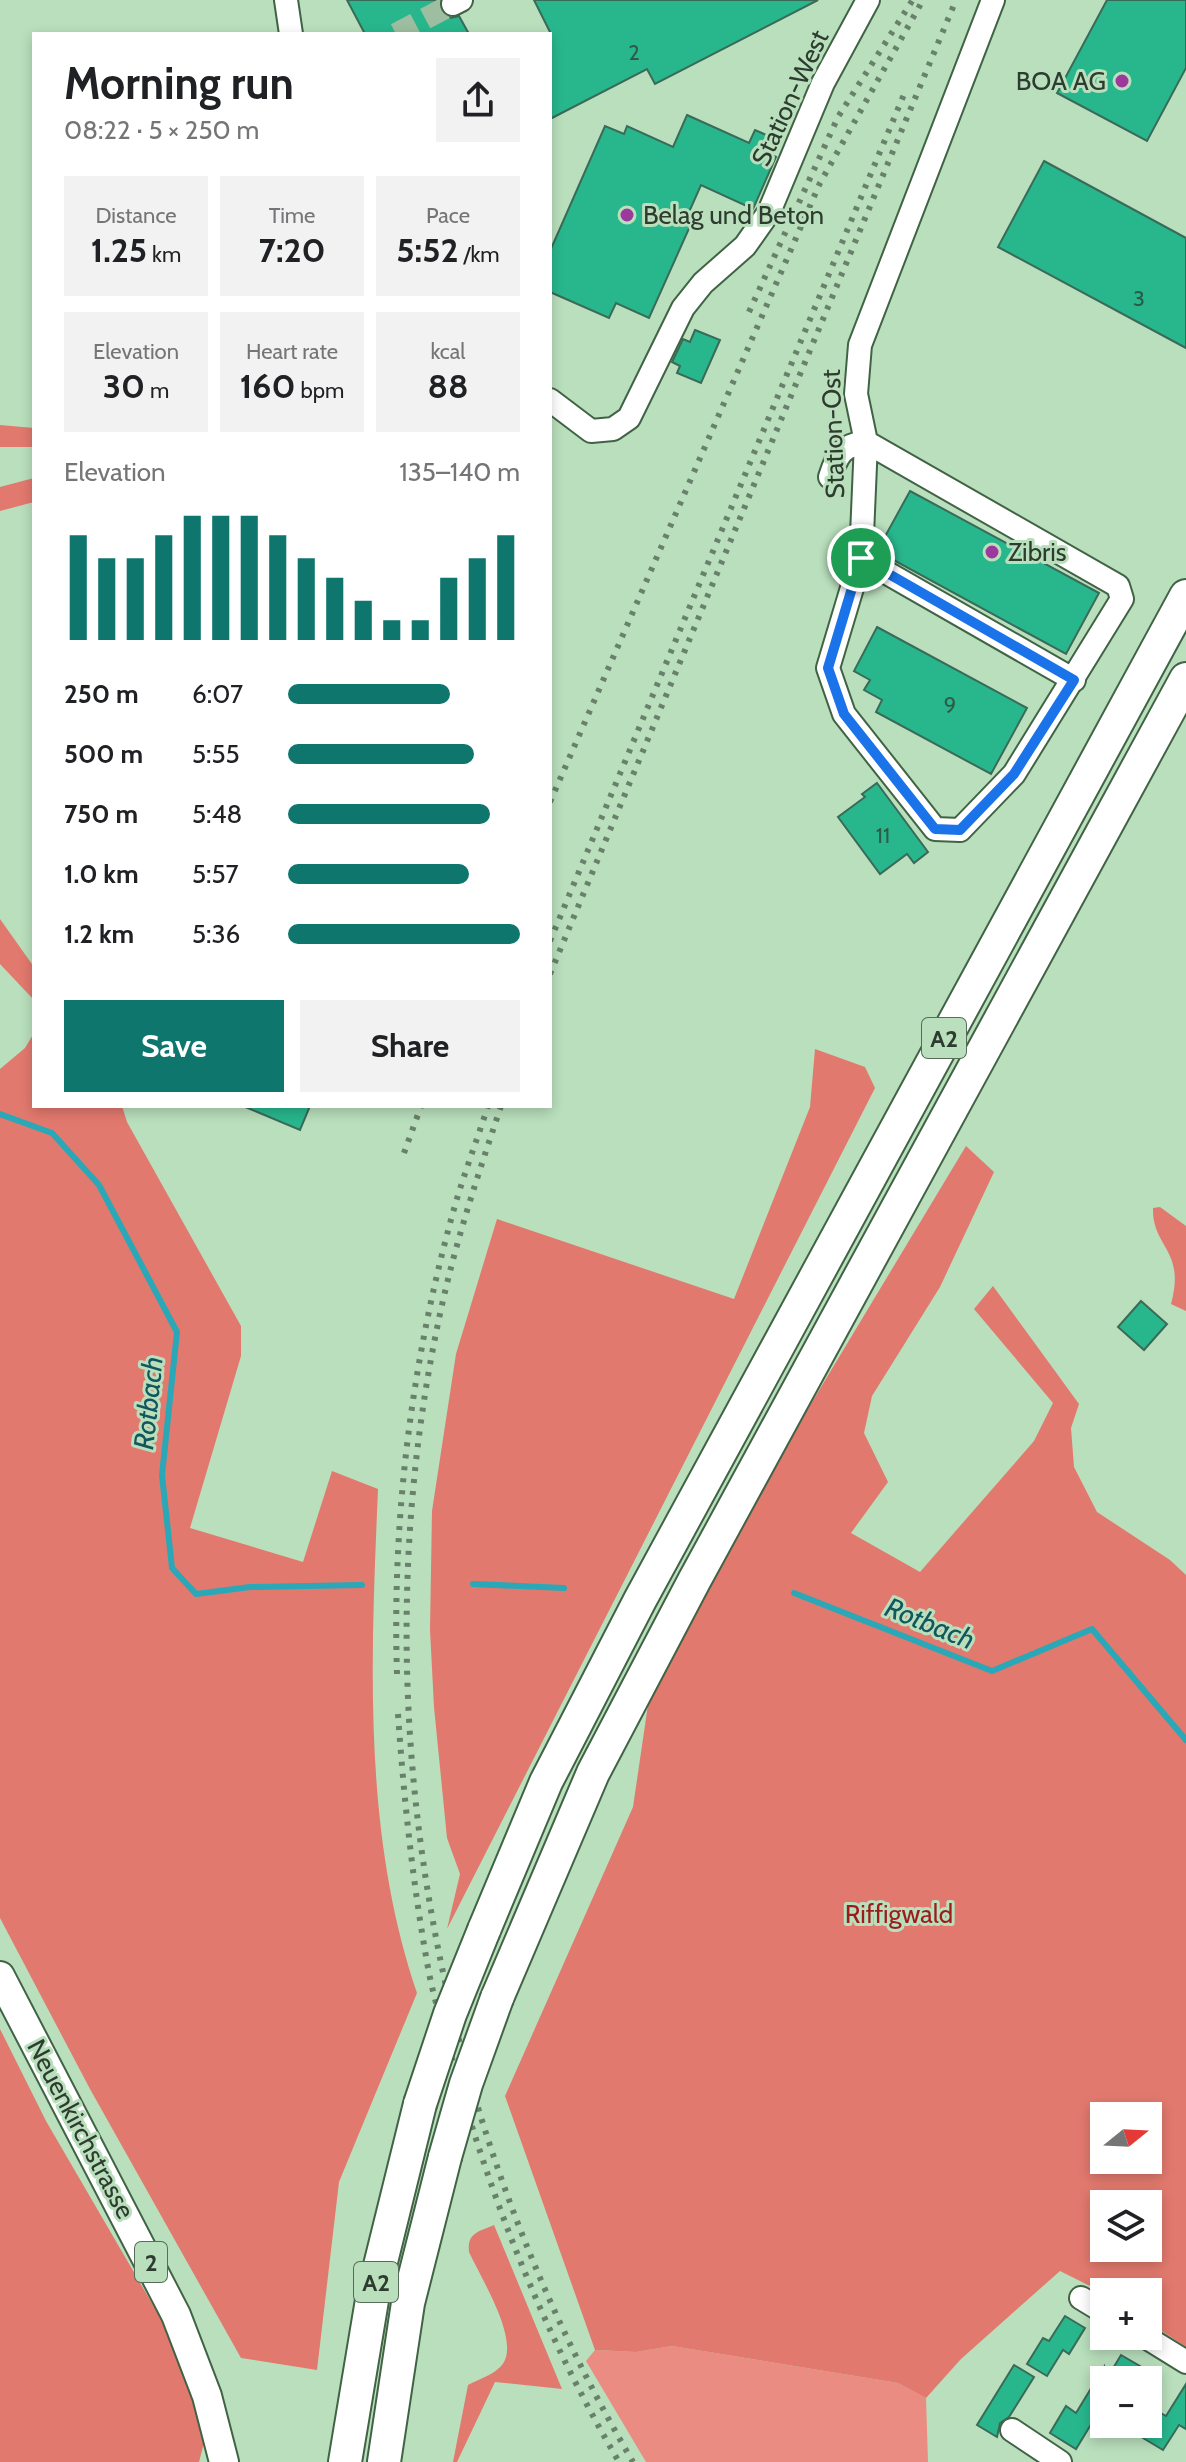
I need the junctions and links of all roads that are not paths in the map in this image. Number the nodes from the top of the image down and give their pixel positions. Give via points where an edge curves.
1 (286, 0) edge
2 (868, 0) edge
3 (993, 0) edge
4 (291, 32) edge
5 (552, 402) edge
6 (866, 442) junction
7 (830, 477) dead end
8 (861, 558) junction
9 (1186, 596) edge
10 (1186, 679) edge
11 (1074, 680) junction
12 (0, 1976) edge
13 (1081, 2298) dead end
14 (1090, 2303) edge
15 (1162, 2347) edge
16 (1186, 2362) edge
17 (1012, 2430) dead end
18 (224, 2462) edge
19 (345, 2462) edge
20 (384, 2462) edge
21 (1060, 2462) edge

1 - 4 street
2 - 5 street, Station-West via 823,83 769,212 745,246 683,308 629,418 613,429 591,431
3 - 6 street, Station-Ost via 860,345 856,394
6 - 7 street via 850,444 837,454
6 - 8 street, Station-Ost
6 - 11 street, Station-Ost via 1118,586 1122,599
8 - 11 street
8 - 11 street, Station-Ost via 828,668 844,714 935,829 960,830 1014,774
9 - 19 highway, A2, bridge via 750,1396 561,1755 450,2014 420,2104 373,2294
10 - 20 highway, A2, bridge via 593,1773 466,2084 408,2303
12 - 18 main road, Neuenkirchstrasse / 2 via 176,2315 207,2396
13 - 14 street
15 - 16 street
17 - 21 street

